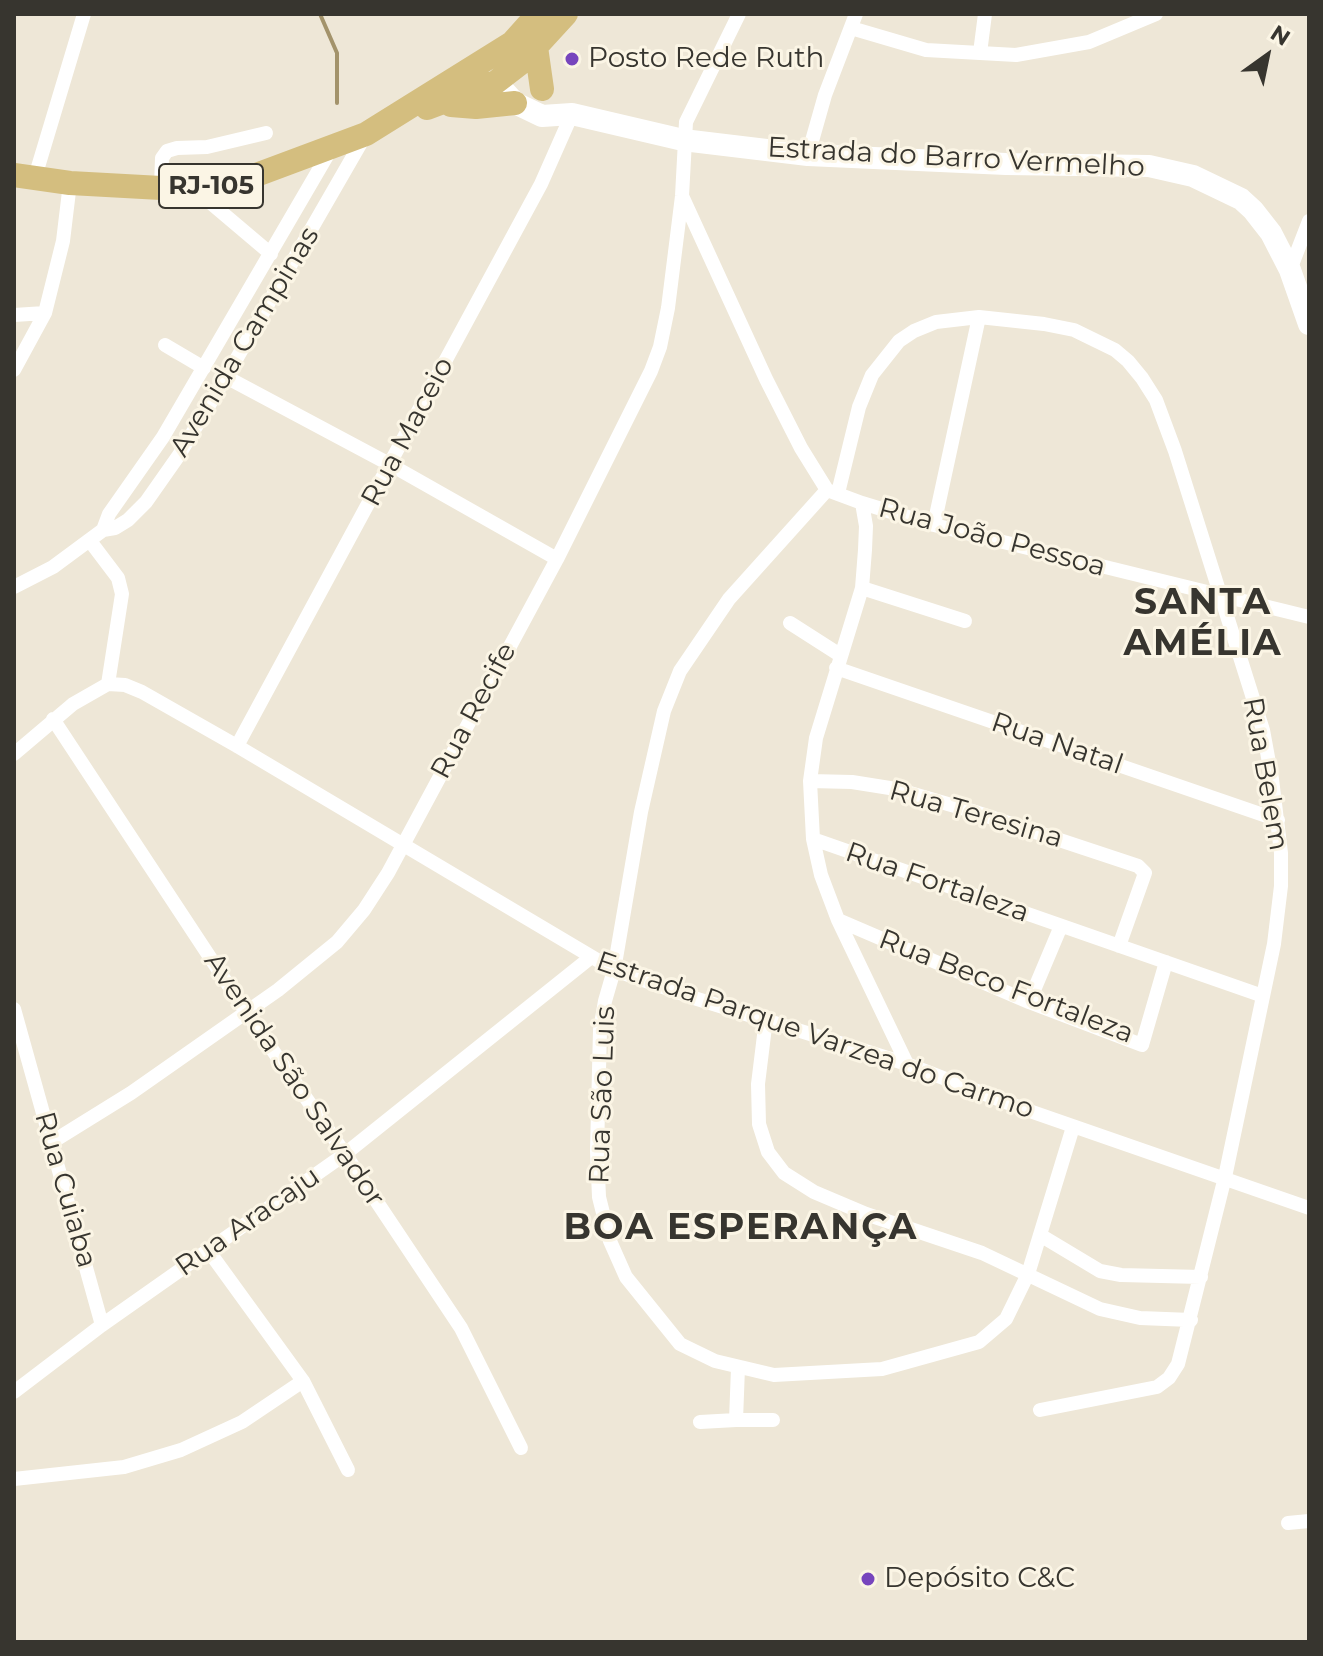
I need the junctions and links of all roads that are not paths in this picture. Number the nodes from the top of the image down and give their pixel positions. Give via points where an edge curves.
1 (84, 14) edge
2 (538, 14) edge
3 (566, 14) edge
4 (739, 14) edge
5 (985, 14) edge
6 (1156, 14) edge
7 (854, 21) edge
8 (523, 51) junction
9 (980, 53) junction
10 (491, 72) junction
11 (542, 89) joint
12 (515, 103) junction
13 (440, 104) junction
14 (572, 114) junction
15 (394, 116) junction
16 (266, 133) dead end
17 (366, 134) junction
18 (683, 140) junction
19 (331, 149) junction
20 (808, 155) junction
21 (24, 176) edge
22 (70, 183) junction
23 (161, 188) junction
24 (193, 188) junction
25 (682, 196) junction
26 (1309, 221) edge
27 (271, 254) junction
28 (1290, 270) junction
29 (45, 313) junction
30 (14, 315) edge
31 (979, 317) junction
32 (1309, 324) edge
33 (165, 345) dead end
34 (204, 368) junction
35 (14, 370) edge
36 (226, 377) junction
37 (391, 465) junction
38 (832, 492) junction
39 (862, 503) junction
40 (934, 525) junction
41 (103, 530) junction
42 (90, 541) junction
43 (557, 559) junction
44 (14, 587) edge
45 (862, 588) junction
46 (1221, 597) junction
47 (1309, 617) edge
48 (965, 621) dead end
49 (790, 623) dead end
50 (838, 661) junction
51 (108, 684) junction
52 (53, 719) junction
53 (237, 746) junction
54 (14, 754) edge
55 (810, 781) junction
56 (1278, 820) junction
57 (813, 839) junction
58 (402, 844) junction
59 (838, 920) junction
60 (1061, 926) junction
61 (1119, 946) junction
62 (590, 958) junction
63 (1166, 962) junction
64 (614, 970) junction
65 (1263, 996) junction
66 (1029, 1002) junction
67 (14, 1009) edge
68 (246, 1012) junction
69 (766, 1019) junction
70 (907, 1064) junction
71 (1073, 1127) junction
72 (52, 1142) junction
73 (345, 1154) junction
74 (1225, 1177) junction
75 (1309, 1208) edge
76 (1040, 1235) junction
77 (208, 1250) junction
78 (1028, 1274) junction
79 (1201, 1277) junction
80 (1191, 1320) junction
81 (102, 1325) junction
82 (738, 1368) junction
83 (303, 1381) junction
84 (14, 1392) edge
85 (1040, 1410) dead end
86 (736, 1420) junction
87 (773, 1420) dead end
88 (700, 1422) dead end
89 (521, 1448) dead end
90 (348, 1470) dead end
91 (14, 1479) edge
92 (1309, 1521) edge
93 (1288, 1523) dead end

1 - 21 street
2 - 8 main road, RJ-105
3 - 8 main road, RJ-105
4 - 18 street, Rua Recife via 693,105
5 - 9 street
6 - 9 street via 1077,45 1016,55
7 - 9 street via 926,50
7 - 20 street
8 - 10 main road, RJ-105
8 - 11 main road
10 - 12 street, Estrada do Barro Vermelho
10 - 13 main road, RJ-105
10 - 15 main road, RJ-105
11 - 14 street, Estrada do Barro Vermelho
12 - 13 main road
12 - 14 street, Estrada do Barro Vermelho via 542,116
13 - 15 main road, RJ-105
14 - 18 street, Estrada do Barro Vermelho
14 - 37 street, Rua Maceio via 541,184
15 - 17 main road, RJ-105
16 - 23 street via 167,151
17 - 19 main road, RJ-105
17 - 36 street, Avenida Campinas
18 - 20 street, Estrada do Barro Vermelho
18 - 25 street, Rua Recife
19 - 24 main road, RJ-105 via 232,184
19 - 27 street, Avenida Campinas
20 - 28 street, Estrada do Barro Vermelho via 1149,166 1193,176 1241,199 1271,233
21 - 22 main road, RJ-105
22 - 23 main road, RJ-105
22 - 29 street via 63,241
23 - 24 main road, RJ-105
24 - 27 street
25 - 38 street via 766,379 801,448
25 - 43 street, Rua Recife via 660,347
26 - 28 street
27 - 34 street, Avenida Campinas
28 - 32 street, Estrada do Barro Vermelho
29 - 30 street
29 - 35 street
31 - 38 street, Rua Belem via 936,322 899,341 887,354 859,407
31 - 40 street
31 - 46 street, Rua Belem via 1074,330 1128,361 1161,413
33 - 34 street
34 - 41 street, Avenida Campinas
36 - 37 street
36 - 41 street, Avenida Campinas via 146,502 128,520
37 - 43 street
37 - 53 street, Rua Maceio
38 - 39 street
38 - 64 street, Rua São Luis via 729,599 680,671 664,711 644,798
39 - 40 street, Rua João Pessoa
39 - 45 street
40 - 46 street, Rua João Pessoa
41 - 42 street, Avenida Campinas
42 - 44 street, Avenida Campinas
42 - 51 street via 118,578 122,594
43 - 58 street, Rua Recife
45 - 48 street
45 - 50 street
46 - 47 street, Rua João Pessoa
46 - 56 street, Rua Belem via 1263,730
49 - 50 street, Rua Natal
50 - 55 street
50 - 56 street, Rua Natal
51 - 52 street
51 - 53 street, Estrada Parque Varzea do Carmo via 142,692
52 - 54 street
52 - 68 street, Avenida São Salvador
53 - 58 street, Estrada Parque Varzea do Carmo
55 - 57 street
55 - 61 street, Rua Teresina via 896,789 1138,866 1145,873
56 - 65 street, Rua Belem via 1281,886
57 - 59 street
57 - 60 street, Rua Fortaleza
58 - 62 street, Estrada Parque Varzea do Carmo
58 - 68 street, Rua Recife via 364,910 337,942
59 - 66 street, Rua Beco Fortaleza
59 - 70 street
60 - 61 street, Rua Fortaleza
60 - 66 street, Rua Fortaleza
61 - 63 street, Rua Fortaleza
62 - 64 street, Estrada Parque Varzea do Carmo
62 - 73 street, Rua Aracaju
63 - 65 street, Rua Fortaleza
63 - 66 street, Rua Beco Fortaleza via 1142,1045
64 - 69 street, Estrada Parque Varzea do Carmo
64 - 82 street, Rua São Luis via 600,1030 597,1151 599,1197 610,1241 626,1277 680,1344
65 - 74 street, Rua Belem
67 - 72 street, Rua Cuiaba
68 - 72 street, Rua Recife
68 - 73 street, Avenida São Salvador
69 - 70 street, Estrada Parque Varzea do Carmo
69 - 78 street via 759,1124 768,1152 784,1173 827,1198
70 - 71 street, Estrada Parque Varzea do Carmo
71 - 74 street, Estrada Parque Varzea do Carmo
71 - 76 street, Rua São Luis
72 - 81 street, Rua Cuiaba
73 - 77 street, Rua Aracaju
73 - 89 street, Avenida São Salvador via 461,1328
74 - 75 street, Estrada Parque Varzea do Carmo
74 - 79 street, Rua Belem
76 - 78 street, Rua São Luis
76 - 79 street via 1100,1271
77 - 81 street, Rua Aracaju
77 - 83 street
78 - 80 street via 1100,1309 1140,1318
78 - 82 street, Rua São Luis via 1006,1319 979,1342 882,1369 774,1375
79 - 80 street, Rua Belem
80 - 85 street, Rua Belem via 1178,1364 1157,1387
81 - 84 street, Rua Aracaju
82 - 86 street
83 - 90 street
83 - 91 street via 242,1422 181,1450 124,1467
86 - 87 street
86 - 88 street
92 - 93 street

